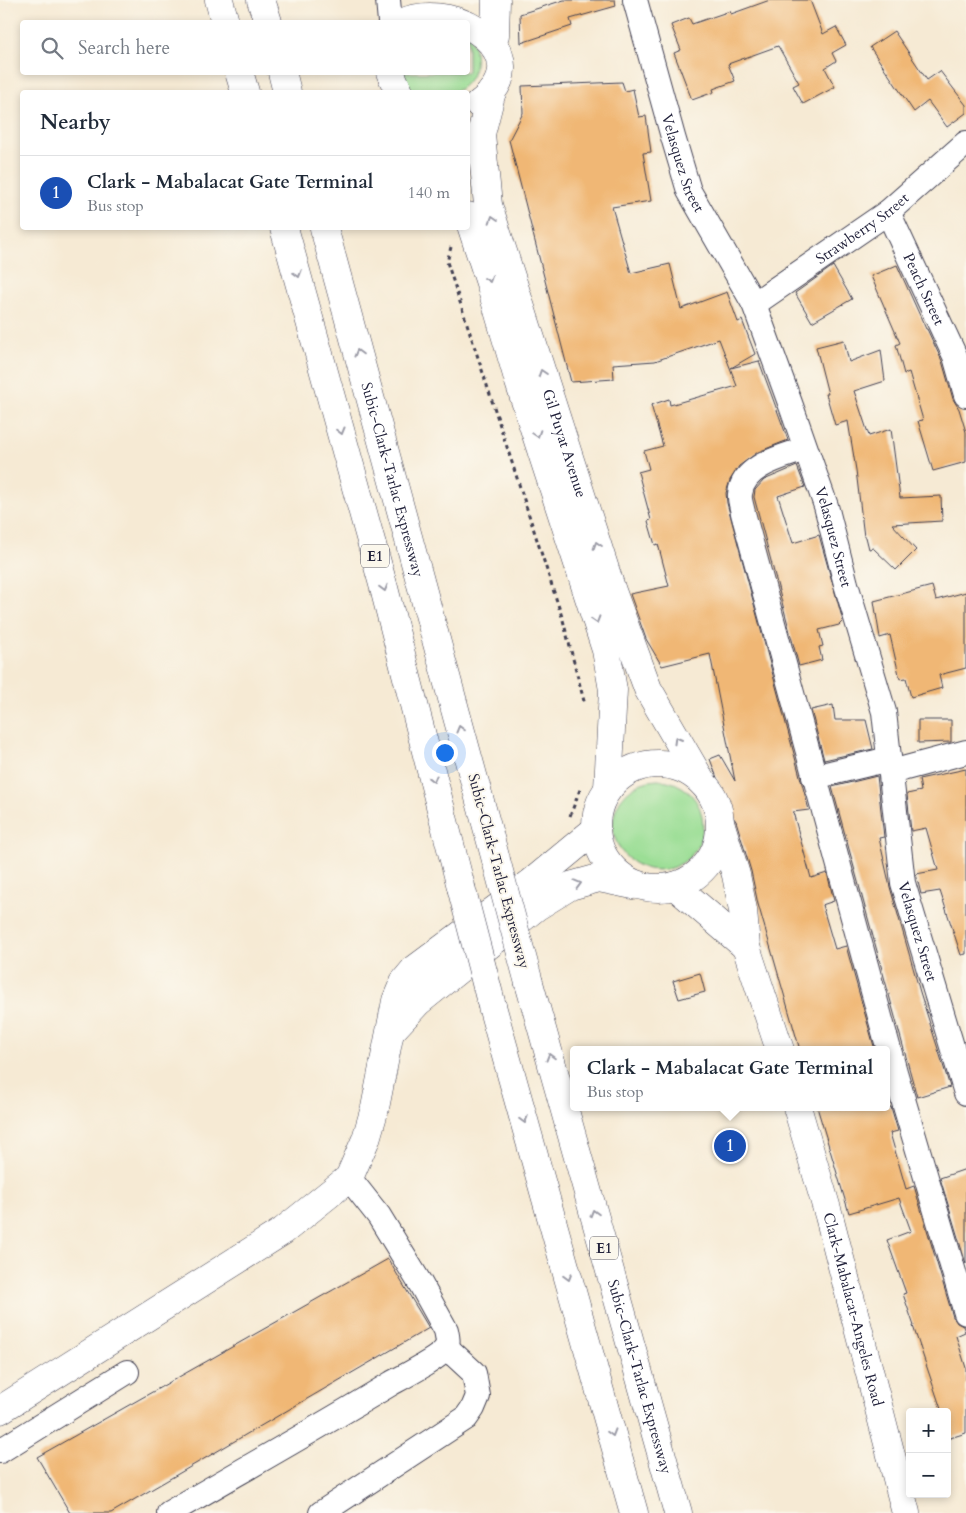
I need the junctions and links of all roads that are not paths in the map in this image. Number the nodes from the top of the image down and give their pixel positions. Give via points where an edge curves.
1 (219, 0) edge
2 (262, 0) edge
3 (388, 0) edge
4 (496, 0) edge
5 (635, 0) edge
6 (412, 11) edge
7 (224, 20) edge
8 (267, 20) edge
9 (495, 35) junction
10 (240, 75) edge
11 (283, 75) edge
12 (391, 75) edge
13 (244, 90) edge
14 (286, 90) edge
15 (398, 90) edge
16 (492, 91) junction
17 (470, 110) edge
18 (966, 143) edge
19 (888, 212) junction
20 (470, 222) edge
21 (285, 230) edge
22 (325, 230) edge
23 (754, 304) junction
24 (966, 395) edge
25 (805, 448) junction
26 (966, 752) edge
27 (890, 766) junction
28 (814, 777) junction
29 (702, 782) junction
30 (596, 784) junction
31 (721, 824) junction
32 (595, 830) junction
33 (639, 886) junction
34 (675, 886) junction
35 (746, 947) junction
36 (392, 1030) junction
37 (779, 1046) edge
38 (888, 1046) edge
39 (890, 1054) edge
40 (966, 1093) edge
41 (798, 1111) edge
42 (349, 1178) junction
43 (966, 1313) edge
44 (447, 1348) junction
45 (126, 1372) dead end
46 (0, 1410) edge
47 (0, 1451) edge
48 (169, 1513) edge
49 (321, 1513) edge
50 (634, 1513) edge
51 (678, 1513) edge
52 (906, 1513) edge

1 - 7 main road
2 - 8 main road
3 - 6 street
4 - 9 main road
5 - 23 street, Velasquez Street via 689,191
6 - 9 main road via 448,4 459,6 480,17
9 - 16 main road, Gil Puyat Avenue via 501,58
10 - 13 main road
11 - 14 main road
12 - 15 main road
16 - 17 main road
29 -> 16 main road, Gil Puyat Avenue via 648,689 632,646 488,204 482,134
18 - 19 street, Strawberry Street
19 - 23 street, Strawberry Street
19 - 24 street, Peach Street via 955,356
20 -> 30 main road, Gil Puyat Avenue via 606,650 613,690
21 -> 50 main road, E1, bridge via 384,588 492,1006
51 -> 22 main road, Subic-Clark-Tarlac Expressway / E1, bridge via 529,984
23 - 25 street, Velasquez Street
25 - 27 street, Velasquez Street via 826,506 884,712
25 - 28 street via 749,474 740,496
26 - 27 street
27 - 28 street
27 - 40 street, Velasquez Street via 903,883
28 - 38 street
29 - 30 main road via 676,767 653,764
29 - 31 main road via 718,808
30 - 32 main road via 600,801
31 - 34 main road via 720,838 709,863 688,881
31 - 35 main road via 743,910
32 - 33 main road via 604,859 613,871
32 - 36 main road via 531,883 414,970 404,982 396,1001
33 - 34 main road via 657,889
36 -> 33 main road via 418,1002 536,907 570,886 599,878
34 - 35 main road
35 - 37 main road
36 - 42 main road via 375,1108
39 - 43 street
41 - 52 main road, Clark-Mabalacat-Angeles Road via 829,1216
42 - 44 street via 379,1216 420,1283 446,1330
42 - 46 main road via 283,1231
44 - 48 street via 318,1428
44 - 49 street via 474,1373 478,1396 466,1418
45 - 47 street

